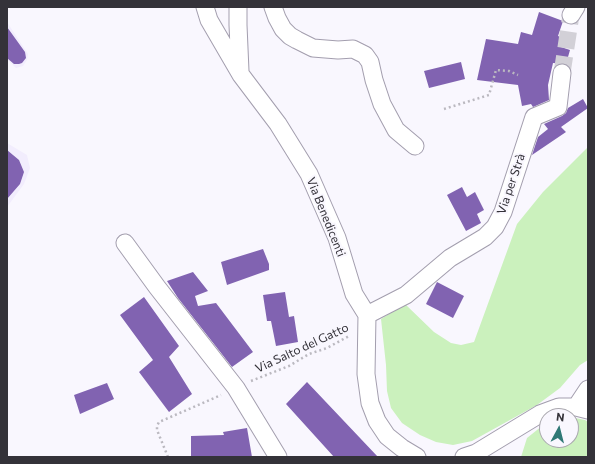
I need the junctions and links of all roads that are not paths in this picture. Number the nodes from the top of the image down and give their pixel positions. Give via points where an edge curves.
1 (205, 7) edge
2 (238, 7) edge
3 (273, 7) edge
4 (562, 73) tunnel mouth
5 (241, 75) junction
6 (415, 146) dead end
7 (125, 243) dead end
8 (367, 320) junction
9 (588, 389) edge
10 (582, 408) edge
11 (278, 457) edge
12 (416, 457) edge
13 (464, 457) edge

1 - 5 street, Via Benedicenti via 208,20
2 - 5 street
3 - 6 street via 283,29 297,40 313,48 353,48 365,55 370,62 382,104 396,130
4 - 8 street, Via per Strà via 558,107 534,118 503,212 495,227 486,237 450,258 406,295
5 - 8 street, Via Benedicenti via 278,124 309,174 337,238 354,294
7 - 11 street via 236,388
8 - 12 street via 366,374 370,403 377,421 388,436
9 - 10 street
10 - 13 street via 559,407 540,414 476,453

